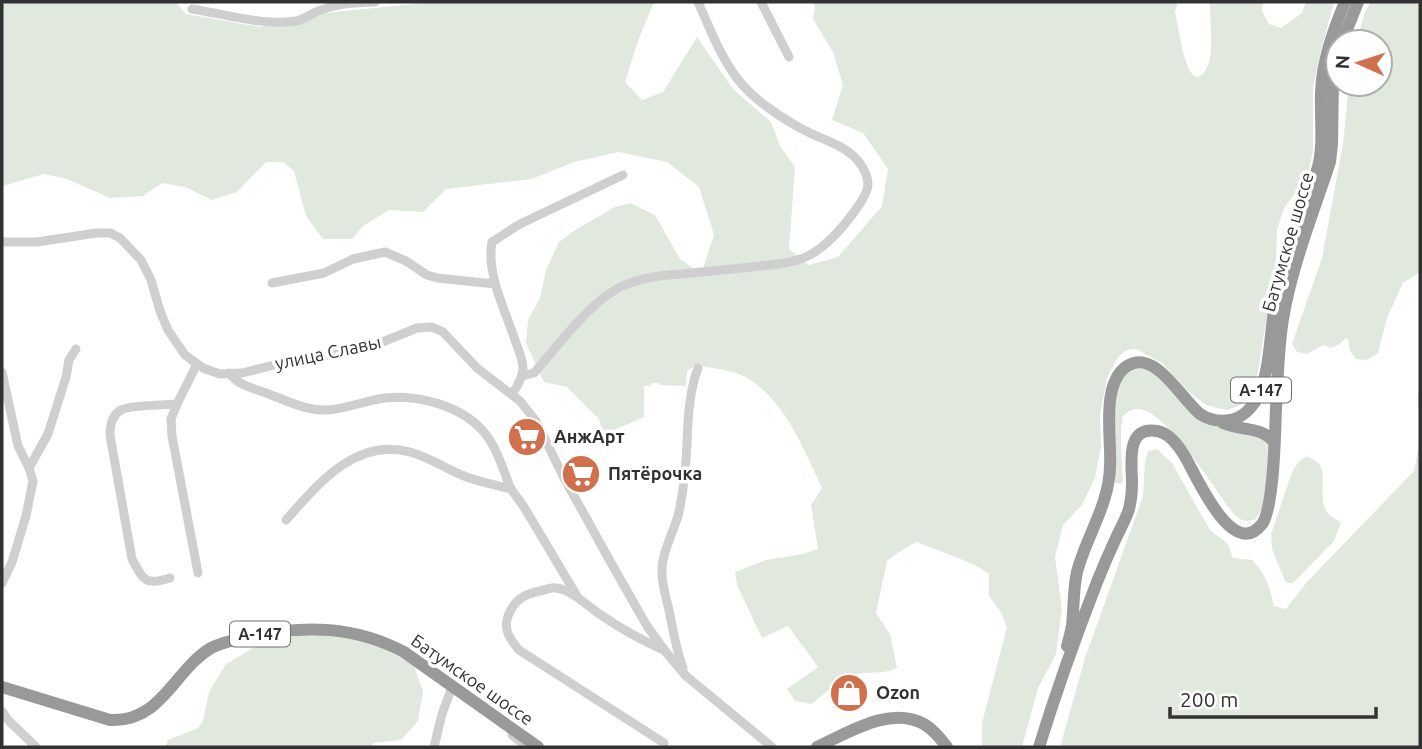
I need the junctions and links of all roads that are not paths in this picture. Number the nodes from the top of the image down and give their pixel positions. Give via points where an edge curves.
1 (375, 2) edge
2 (698, 2) edge
3 (761, 2) edge
4 (1345, 2) edge
5 (1358, 2) edge
6 (192, 9) dead end
7 (1348, 28) edge
8 (789, 57) dead end
9 (1333, 98) edge
10 (623, 175) dead end
11 (2, 242) edge
12 (272, 283) dead end
13 (495, 284) junction
14 (75, 349) dead end
15 (197, 364) junction
16 (698, 369) dead end
17 (2, 372) edge
18 (229, 373) junction
19 (522, 376) junction
20 (512, 394) junction
21 (177, 404) junction
22 (1219, 421) junction
23 (1274, 442) junction
24 (29, 468) junction
25 (511, 489) junction
26 (286, 520) dead end
27 (198, 573) dead end
28 (170, 578) dead end
29 (2, 583) edge
30 (1075, 583) junction
31 (1093, 593) junction
32 (577, 596) junction
33 (665, 651) junction
34 (686, 676) junction
35 (2, 687) edge
36 (452, 687) junction
37 (1054, 701) junction
38 (2, 711) edge
39 (513, 730) junction
40 (664, 743) dead end
41 (36, 747) edge
42 (434, 747) edge
43 (527, 747) edge
44 (538, 747) edge
45 (772, 747) edge
46 (817, 747) edge
47 (947, 747) edge
48 (1039, 747) edge

1 - 6 street via 340,4 283,22
2 - 19 street via 737,79 786,120 840,146 860,163 868,179 866,195 809,256 791,262 660,275 615,290 590,310 534,373
3 - 8 street
4 - 22 highway, Батумское шоссе / А-147 via 1322,79 1318,166 1276,301 1264,379 1258,398 1243,415
5 - 7 highway
9 - 23 highway, Батумское шоссе / А-147 via 1330,162 1283,319
10 - 13 street via 492,242
11 - 15 street via 96,233 120,238 141,260 168,330
12 - 13 street via 324,273 353,259 385,253 437,278
13 - 19 street via 520,356
14 - 24 street via 48,433
15 - 18 street, улица Славы
15 - 21 street
16 - 34 street via 688,417 678,521 662,568 677,652
17 - 24 street via 18,446
18 - 20 street, улица Славы via 356,350 428,327 443,332 477,368
18 - 25 street via 237,382 303,407 327,410 387,397 442,405 485,433
19 - 20 street
20 - 33 street, улица Славы via 536,421 603,549
21 - 27 street via 171,419 172,436
21 - 28 street via 121,410 110,425 132,559 147,582
22 - 23 highway via 1253,429
22 - 30 highway, Батумское шоссе / А-147 via 1199,413 1152,366 1135,363 1118,374 1110,403 1109,481
23 - 31 highway, Батумское шоссе / А-147 via 1267,514 1255,531 1241,533 1223,521 1171,438 1156,431 1142,433 1131,449 1128,511
24 - 29 street via 33,481 26,516
25 - 26 street via 466,477 414,452 383,449 343,463
25 - 32 street
30 - 31 highway via 1082,593
30 - 37 highway, Батумское шоссе / А-147 via 1072,625
31 - 37 highway, Батумское шоссе / А-147
32 - 33 street
32 - 40 street via 556,588 527,594 515,602 506,630 511,641
33 - 34 street, улица Славы
34 - 45 street, улица Славы
35 - 36 highway, Батумское шоссе / А-147 via 124,721 153,707 212,648 272,632 315,629 344,630 387,643
36 - 39 highway, Батумское шоссе / А-147
36 - 42 street
37 - 48 highway, Батумское шоссе / А-147
38 - 41 street
39 - 43 street via 512,736
39 - 44 highway, Батумское шоссе / А-147
46 - 47 highway via 873,722 904,718 924,724

